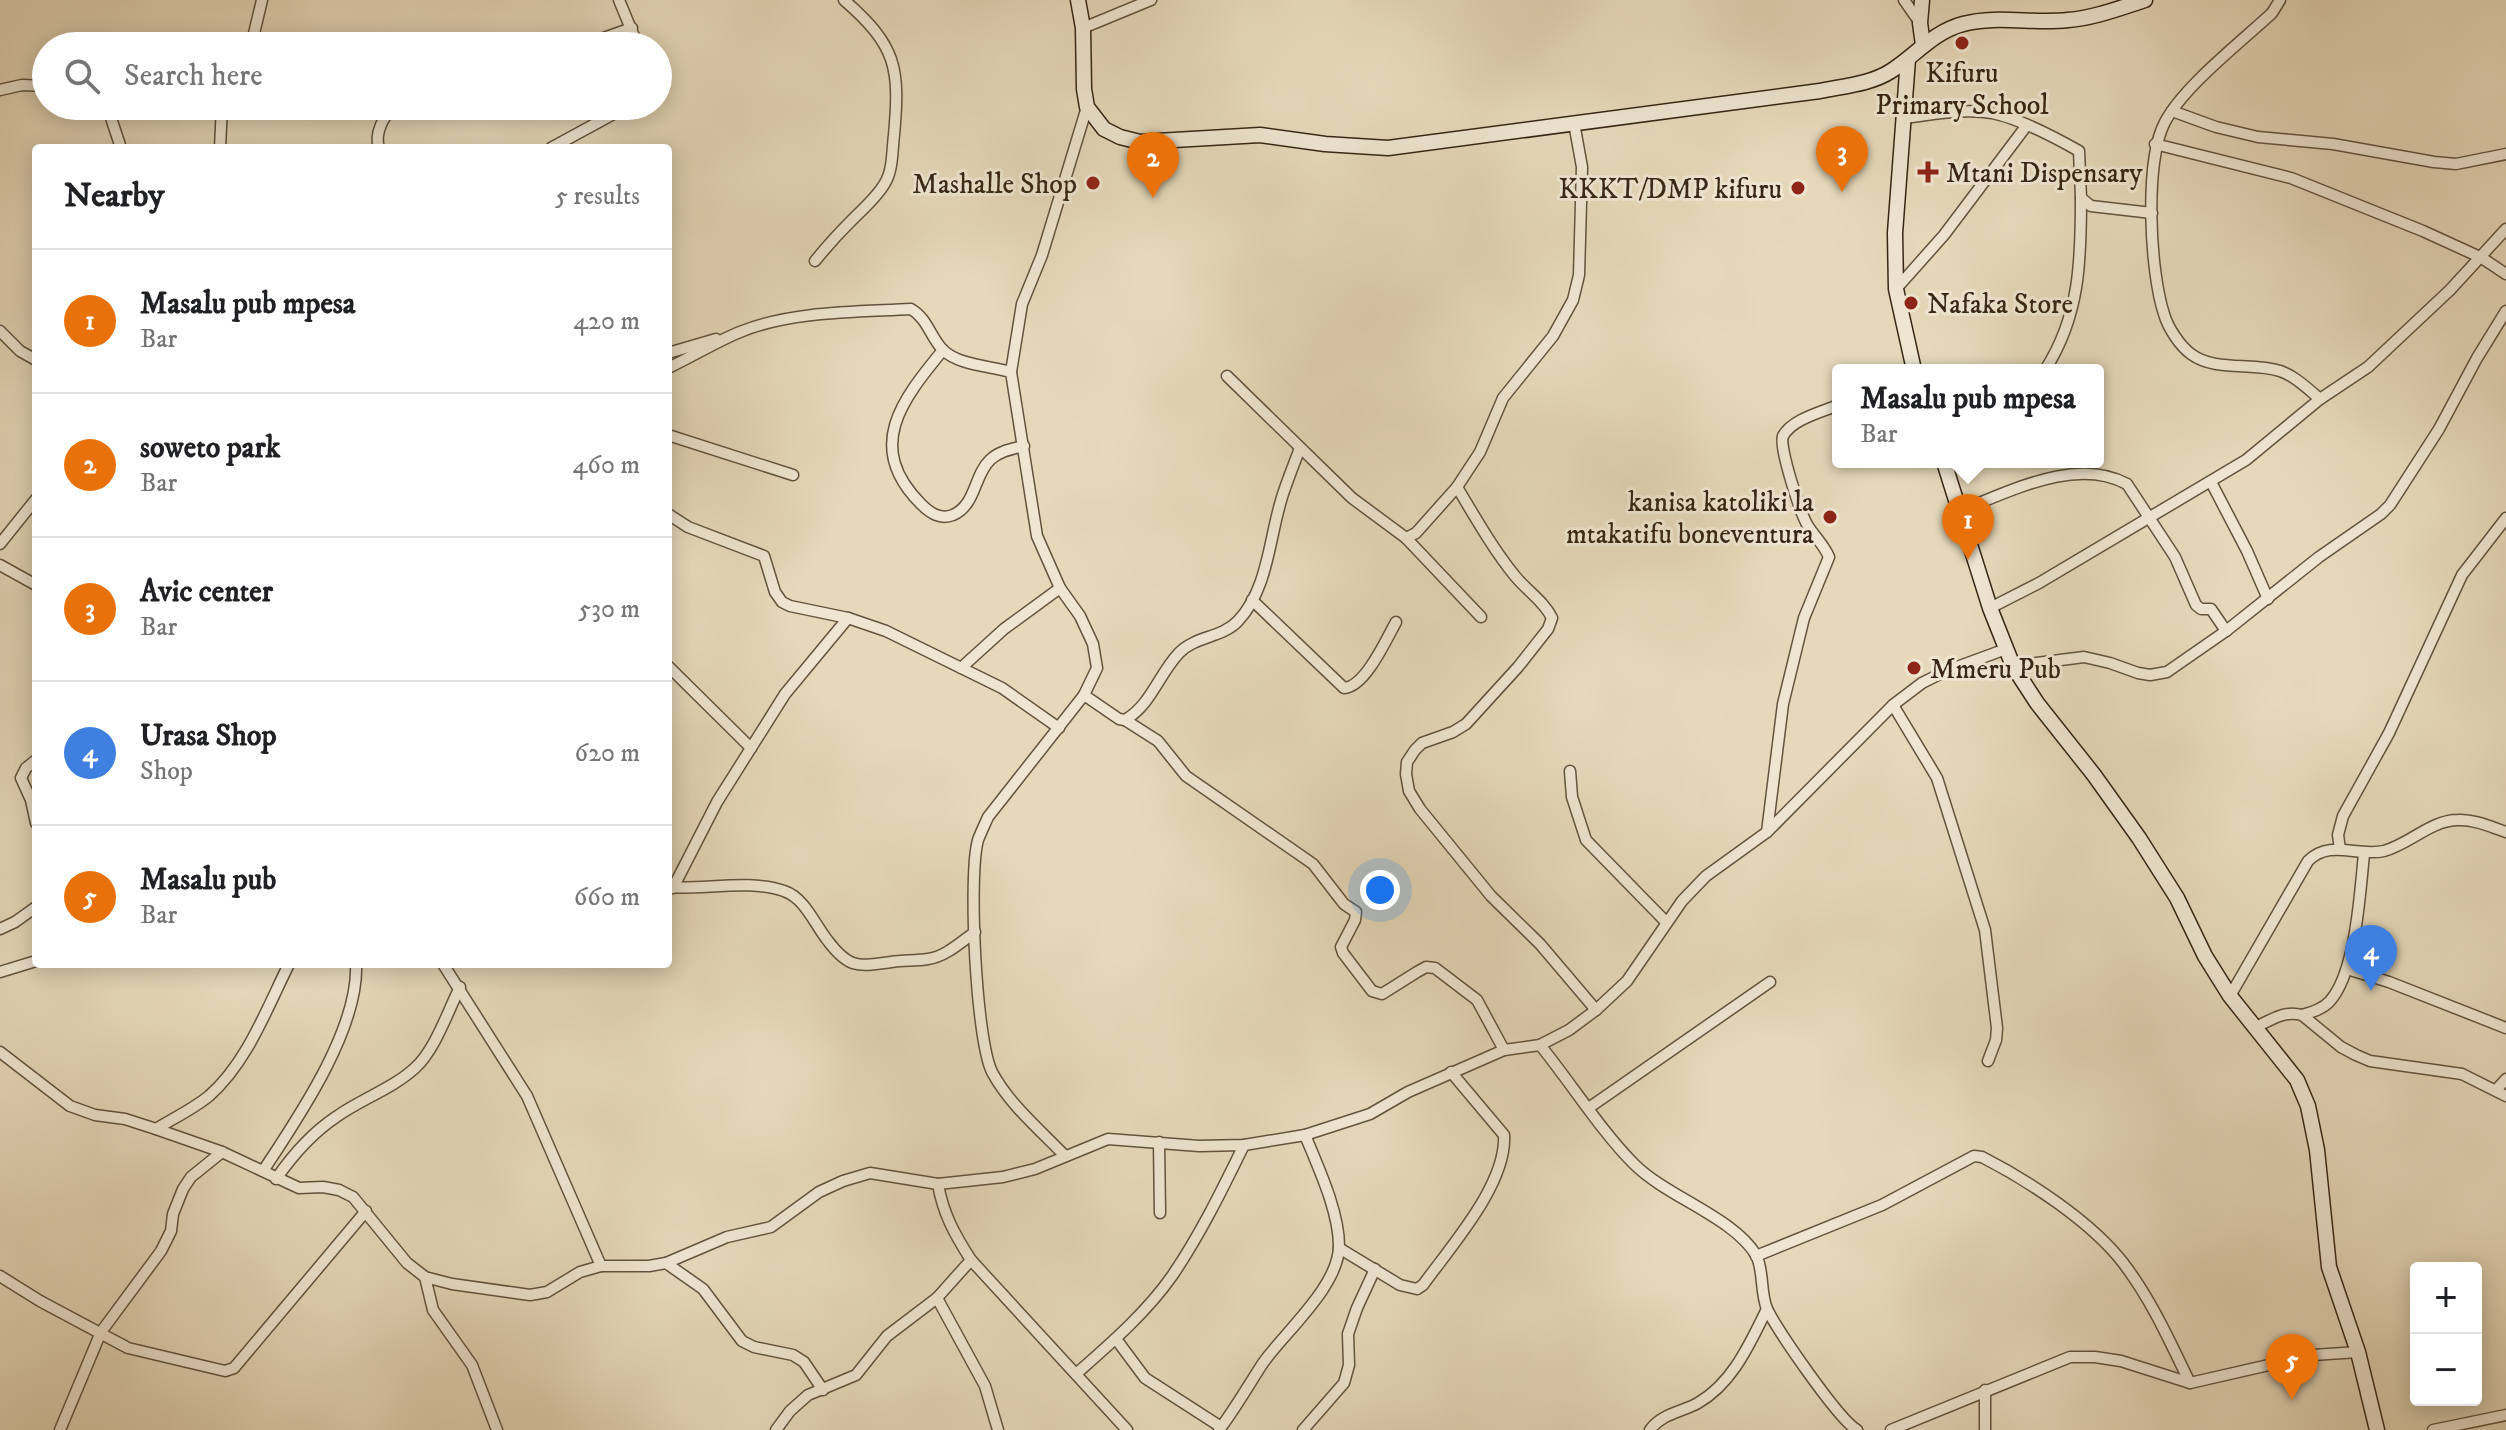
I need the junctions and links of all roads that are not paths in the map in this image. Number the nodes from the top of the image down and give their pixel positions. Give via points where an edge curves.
1 (262, 0) edge
2 (619, 0) edge
3 (844, 0) edge
4 (1078, 0) edge
5 (1151, 0) edge
6 (1904, 0) edge
7 (1922, 0) edge
8 (2145, 0) edge
9 (2280, 0) edge
10 (1920, 23) junction
11 (632, 28) junction
12 (1083, 28) junction
13 (255, 32) edge
14 (621, 32) edge
15 (633, 32) edge
16 (1923, 45) junction
17 (1908, 59) junction
18 (32, 85) edge
19 (0, 90) edge
20 (1087, 107) junction
21 (2172, 111) junction
22 (1903, 118) junction
23 (112, 120) edge
24 (221, 120) edge
25 (385, 120) edge
26 (602, 120) edge
27 (1574, 123) junction
28 (2027, 125) junction
29 (120, 144) edge
30 (220, 144) edge
31 (378, 144) edge
32 (558, 144) edge
33 (2155, 144) junction
34 (2506, 154) edge
35 (2081, 198) junction
36 (2152, 213) junction
37 (2506, 229) edge
38 (2482, 258) junction
39 (815, 261) dead end
40 (2506, 274) edge
41 (1896, 289) junction
42 (2506, 311) edge
43 (0, 331) edge
44 (741, 331) junction
45 (943, 350) junction
46 (672, 352) edge
47 (32, 358) edge
48 (1913, 364) edge
49 (2048, 364) edge
50 (672, 366) edge
51 (1011, 372) junction
52 (1227, 376) dead end
53 (2320, 399) junction
54 (1832, 408) edge
55 (672, 436) edge
56 (1024, 446) junction
57 (1300, 448) junction
58 (1946, 468) edge
59 (793, 475) dead end
60 (2211, 482) junction
61 (1457, 487) junction
62 (32, 504) edge
63 (1959, 511) junction
64 (672, 517) edge
65 (2149, 518) junction
66 (2506, 518) edge
67 (1406, 538) junction
68 (0, 544) edge
69 (0, 565) edge
70 (32, 583) edge
71 (1060, 588) junction
72 (2268, 599) junction
73 (1252, 600) junction
74 (1990, 608) junction
75 (1481, 617) dead end
76 (848, 618) junction
77 (1396, 622) dead end
78 (2226, 631) junction
79 (2006, 649) junction
80 (2013, 666) junction
81 (961, 668) junction
82 (672, 670) edge
83 (1084, 695) junction
84 (1893, 705) junction
85 (1125, 720) junction
86 (1059, 728) junction
87 (751, 748) junction
88 (32, 763) edge
89 (1570, 771) dead end
90 (32, 805) edge
91 (1767, 832) junction
92 (2506, 832) edge
93 (2340, 849) junction
94 (2364, 854) junction
95 (672, 884) edge
96 (672, 888) edge
97 (32, 910) edge
98 (1666, 922) junction
99 (0, 929) edge
100 (975, 932) junction
101 (32, 962) edge
102 (287, 968) edge
103 (356, 968) edge
104 (446, 968) edge
105 (2347, 969) junction
106 (0, 972) edge
107 (1770, 982) dead end
108 (460, 987) junction
109 (2230, 996) junction
110 (1596, 1010) junction
111 (2302, 1015) junction
112 (2254, 1028) junction
113 (2506, 1028) edge
114 (1540, 1045) junction
115 (1504, 1050) junction
116 (0, 1052) edge
117 (1988, 1061) dead end
118 (1451, 1072) junction
119 (2506, 1079) edge
120 (2501, 1093) edge
121 (1590, 1107) junction
122 (156, 1129) junction
123 (1305, 1135) junction
124 (1159, 1142) junction
125 (1244, 1145) junction
126 (222, 1152) junction
127 (1065, 1156) junction
128 (263, 1171) junction
129 (276, 1179) junction
130 (938, 1184) junction
131 (366, 1211) junction
132 (1160, 1213) dead end
133 (1339, 1248) junction
134 (1756, 1256) junction
135 (971, 1260) junction
136 (666, 1263) junction
137 (601, 1266) junction
138 (1375, 1269) junction
139 (0, 1276) edge
140 (425, 1277) junction
141 (937, 1298) junction
142 (1767, 1309) junction
143 (101, 1332) junction
144 (1116, 1339) junction
145 (2358, 1352) junction
146 (1076, 1374) junction
147 (2190, 1383) junction
148 (823, 1390) junction
149 (1985, 1390) junction
150 (2506, 1415) edge
151 (491, 1428) edge
152 (1851, 1428) edge
153 (1220, 1429) edge
154 (60, 1430) edge
155 (776, 1430) edge
156 (998, 1430) edge
157 (1127, 1430) edge
158 (1303, 1430) edge
159 (1650, 1430) edge
160 (1891, 1430) edge
161 (1985, 1430) edge
162 (2377, 1430) edge
163 (2433, 1430) edge

1 - 13 street
2 - 11 street
3 - 39 street via 871,26 895,66 891,166 877,195
4 - 12 street
5 - 12 street
6 - 10 street
7 - 10 street
8 - 16 street via 2068,20 1966,23
9 - 21 street
10 - 16 street
11 - 14 street
11 - 15 street
12 - 20 street
16 - 17 street
17 - 22 street
17 - 27 street via 1872,80 1820,91
18 - 19 street
20 - 27 street via 1104,129 1140,142 1260,135 1388,148
20 - 51 street via 1022,304
21 - 33 street
21 - 34 street via 2258,137 2434,162 2456,164
22 - 28 street via 1993,113
22 - 41 street
23 - 29 street
24 - 30 street
25 - 31 street
26 - 32 street
27 - 61 street via 1582,167 1578,285 1553,336 1503,398 1480,452
28 - 35 street via 2079,151
28 - 41 street
33 - 36 street
33 - 38 street via 2291,178
35 - 36 street via 2091,206
35 - 49 street via 2076,299
36 - 53 street via 2164,314 2186,350 2203,361 2280,371
37 - 38 street
38 - 40 street
38 - 53 street via 2368,367
41 - 48 street
42 - 72 street via 2390,505
43 - 47 street
44 - 45 street via 795,319 911,309
44 - 46 street
44 - 50 street
45 - 51 street
45 - 56 street via 912,387 893,431 895,468 919,501 941,517 958,513 986,464 1001,452
51 - 56 street
52 - 57 street
53 - 60 street
54 - 91 street via 1793,426 1781,446 1799,510 1829,557 1804,618 1783,704
55 - 59 street
56 - 71 street via 1037,536
57 - 67 street via 1352,498
57 - 73 street
58 - 63 street
60 - 65 street
60 - 72 street
61 - 67 street
61 - 110 street via 1499,554 1552,618 1466,724 1422,743 1410,755 1409,791 1491,896
62 - 68 street
63 - 65 street via 2071,473 2103,474 2127,484
63 - 74 street
64 - 76 street via 764,556 782,602
65 - 74 street
65 - 78 street via 2175,557 2196,605 2211,609
66 - 93 street via 2462,575 2389,733 2343,816
67 - 75 street
69 - 70 street
71 - 81 street
71 - 83 street via 1093,644 1097,668
72 - 78 street
73 - 77 street via 1344,688 1366,674
73 - 85 street via 1234,625 1181,650 1143,706
74 - 79 street
76 - 81 street
76 - 87 street via 785,694
78 - 80 street via 2167,672 2150,675 2084,657
79 - 80 street
79 - 84 street via 1946,671
80 - 109 street via 2139,838
81 - 86 street via 1002,688
82 - 87 street
83 - 85 street
83 - 86 street
84 - 91 street
84 - 117 street via 1937,778 1985,930 1997,1028
85 - 115 street via 1158,741 1186,776 1313,864 1356,912 1341,947 1372,991 1382,994 1426,967 1435,968 1477,1000
86 - 100 street via 988,817 978,840
87 - 95 street
88 - 90 street via 21,778
89 - 98 street via 1586,840
91 - 98 street via 1706,876
92 - 94 street via 2460,819 2406,843
93 - 94 street
93 - 109 street via 2321,850 2308,861
94 - 105 street
96 - 100 street via 785,891 831,945 857,966 930,959
97 - 99 street
98 - 110 street via 1627,981
100 - 127 street via 983,1048 991,1069 1000,1086
101 - 106 street
102 - 122 street via 225,1080
103 - 128 street via 352,1001 335,1045 301,1113
104 - 108 street
105 - 111 street via 2328,1004
105 - 113 street
107 - 121 street
108 - 129 street via 416,1067 335,1117 291,1157
108 - 137 street via 527,1096
109 - 112 street
110 - 114 street
111 - 112 street via 2285,1013
111 - 120 street via 2341,1047 2370,1061 2462,1074
112 - 145 street via 2297,1080 2308,1106 2329,1267
114 - 115 street
114 - 121 street
115 - 118 street
116 - 122 street via 70,1106
118 - 123 street via 1370,1114
118 - 138 street via 1504,1135 1499,1166 1488,1191 1423,1285 1410,1289
119 - 120 street
121 - 134 street via 1635,1165 1715,1219
122 - 126 street
123 - 125 street
123 - 133 street via 1337,1226
124 - 125 street
124 - 127 street via 1108,1139
124 - 132 street
125 - 144 street via 1171,1278
126 - 128 street
126 - 143 street via 191,1177 161,1251
127 - 130 street via 1003,1177
128 - 129 street
129 - 131 street via 299,1188 339,1190
130 - 135 street via 951,1229
130 - 136 street via 870,1173 819,1192 771,1227 727,1237
131 - 140 street via 407,1263
131 - 143 street via 234,1368 225,1371 128,1348
133 - 138 street
133 - 153 street via 1327,1282
134 - 142 street
134 - 147 street via 1882,1205 1974,1156 1982,1157 2096,1233 2145,1295
135 - 141 street
135 - 146 street
136 - 137 street
136 - 148 street via 703,1289 742,1341 793,1355
137 - 140 street via 530,1295
138 - 158 street via 1348,1334 1344,1383
139 - 143 street
140 - 151 street via 433,1310 472,1365
141 - 148 street via 887,1336 856,1375
141 - 156 street via 985,1386
142 - 152 street
142 - 159 street via 1747,1351 1715,1391
143 - 154 street
144 - 146 street
144 - 153 street via 1143,1376
145 - 147 street via 2282,1361
145 - 162 street
146 - 157 street
147 - 149 street via 2121,1361 2070,1357
148 - 155 street via 808,1395
149 - 160 street
149 - 161 street
150 - 163 street

